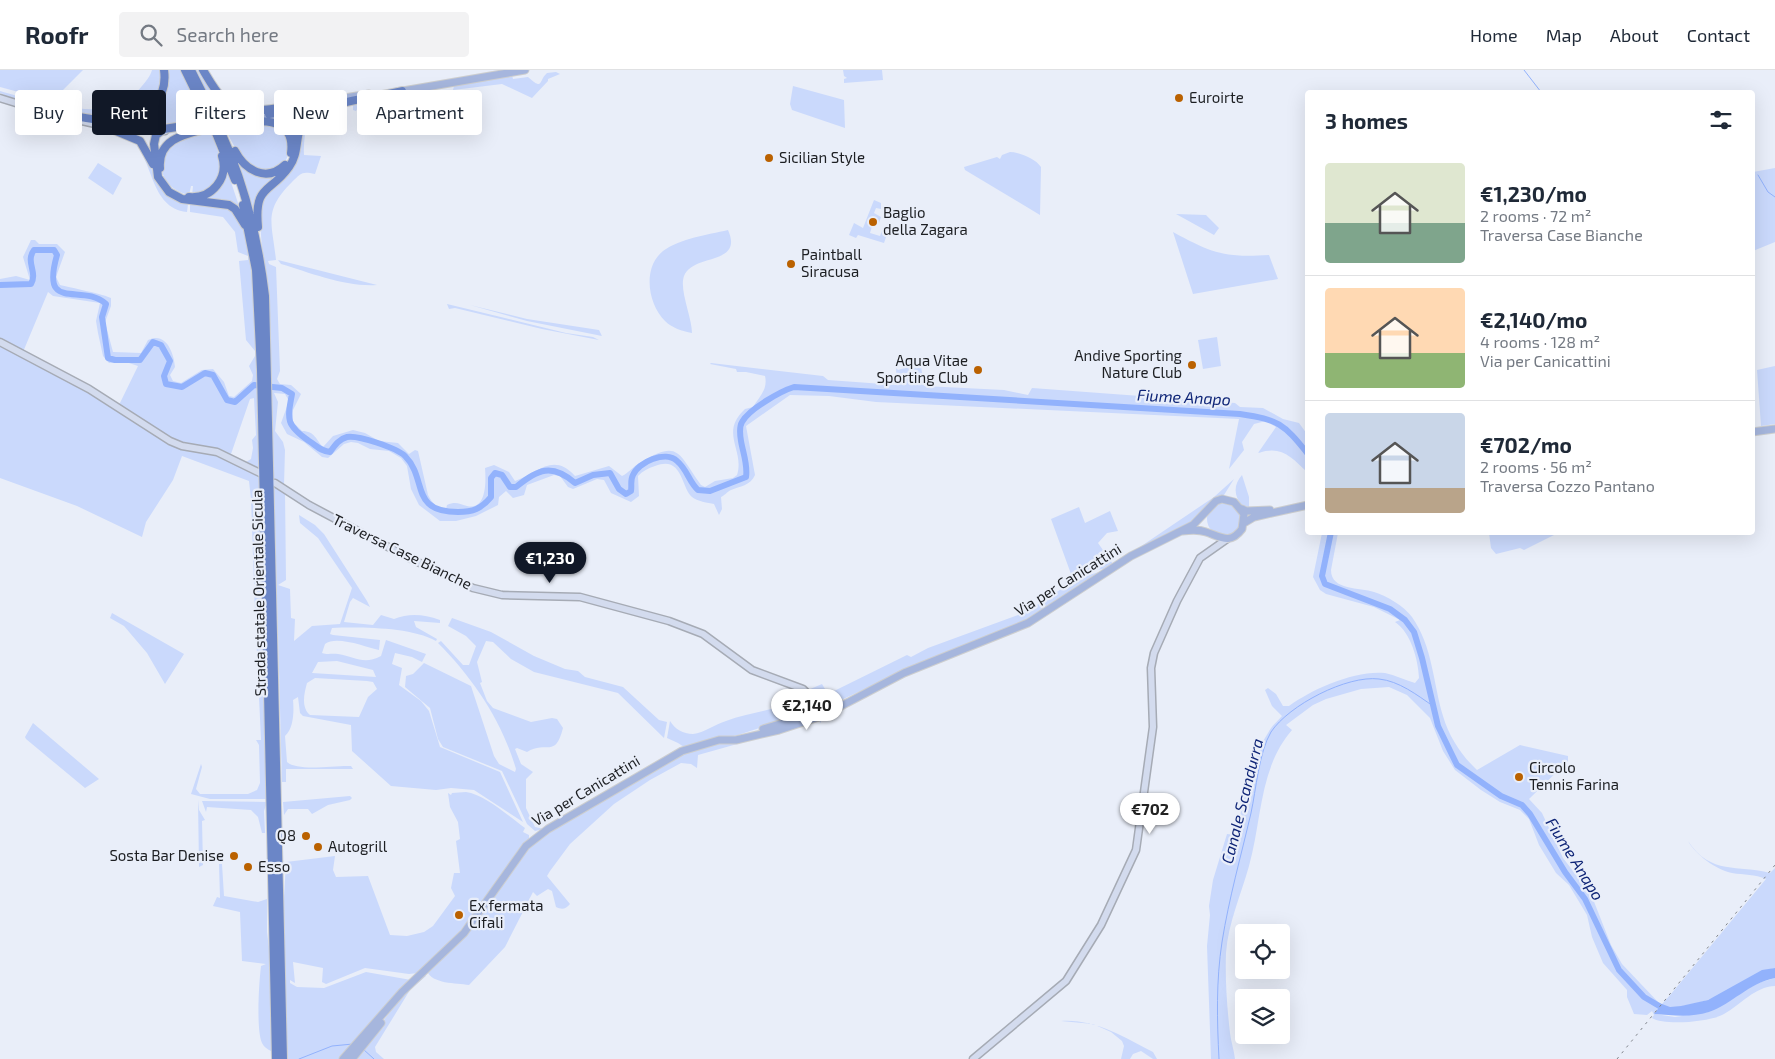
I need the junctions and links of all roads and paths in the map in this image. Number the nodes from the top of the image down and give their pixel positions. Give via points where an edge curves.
1 (164, 70) edge
2 (185, 70) edge
3 (191, 70) edge
4 (204, 70) edge
5 (525, 70) edge
6 (434, 85) junction
7 (196, 90) edge
8 (201, 90) edge
9 (411, 90) edge
10 (0, 98) edge
11 (347, 98) edge
12 (15, 102) edge
13 (357, 102) edge
14 (274, 108) edge
15 (82, 116) edge
16 (82, 119) edge
17 (264, 121) edge
18 (176, 125) edge
19 (216, 125) joint
20 (126, 135) edge
21 (158, 135) edge
22 (221, 135) edge
23 (223, 135) edge
24 (294, 135) edge
25 (297, 148) junction
26 (156, 173) junction
27 (261, 296) junction
28 (0, 342) edge
29 (1775, 427) edge
30 (1755, 430) edge
31 (260, 473) dead end
32 (275, 483) dead end
33 (1305, 505) edge
34 (1242, 509) junction
35 (1283, 509) junction
36 (1206, 510) junction
37 (1244, 523) junction
38 (1182, 531) junction
39 (1212, 535) junction
40 (1227, 539) junction
41 (1212, 549) junction
42 (817, 712) junction
43 (730, 739) junction
44 (279, 1040) junction
45 (352, 1056) edge
46 (276, 1059) edge
47 (283, 1059) edge
48 (343, 1059) edge
49 (973, 1059) edge

1 - 15 highway via 164,85 151,109 133,119 115,121
2 - 7 highway, Strada statale Orientale Sicula
3 - 8 highway, Strada statale Orientale Sicula
4 - 14 highway via 222,99 238,108 256,111
5 - 6 main road
6 - 9 main road
6 - 11 main road
10 - 12 street
13 - 25 highway via 312,112 301,126
16 - 18 street via 116,125
17 - 23 highway via 283,127 292,145 287,163 272,173 255,172 240,160
19 - 19 highway via 224,163 223,176 218,185 206,194 184,196 164,180 159,166 165,146 176,137
20 - 26 highway via 140,141
21 - 26 highway via 154,141
22 - 27 highway, Strada statale Orientale Sicula via 237,169 250,209 259,248
24 - 25 highway
25 - 27 highway via 289,167 266,188 258,203
26 - 27 highway via 169,192 182,200 224,203 235,209 245,227
27 - 44 highway, Strada statale Orientale Sicula
28 - 31 street via 89,389 170,441 217,452
29 - 30 main road
32 - 42 street, Traversa Case Bianche via 407,558 473,588 502,595 580,597 669,621 710,637 752,670 798,686 811,698
33 - 35 main road
34 - 35 main road
34 - 36 main road via 1234,502 1222,500
34 - 37 main road
35 - 37 main road
36 - 38 main road via 1199,520
36 - 39 main road via 1204,522
37 - 40 main road via 1238,534
38 - 39 main road via 1198,530
38 - 42 main road, Via per Canicattini via 1131,556 1028,623
39 - 40 main road
39 - 41 street
40 - 41 street
41 - 49 street via 1200,558 1152,660 1153,727 1139,838 1117,891 1101,925 1066,981
42 - 43 main road, Via per Canicattini
42 - 43 main road, Via per Canicattini via 779,730
43 - 45 main road, Via per Canicattini via 682,751 536,838 515,860 464,933 402,992
44 - 46 highway, Strada statale Orientale Sicula
44 - 47 highway, Strada statale Orientale Sicula
45 - 48 main road, Via per Canicattini

